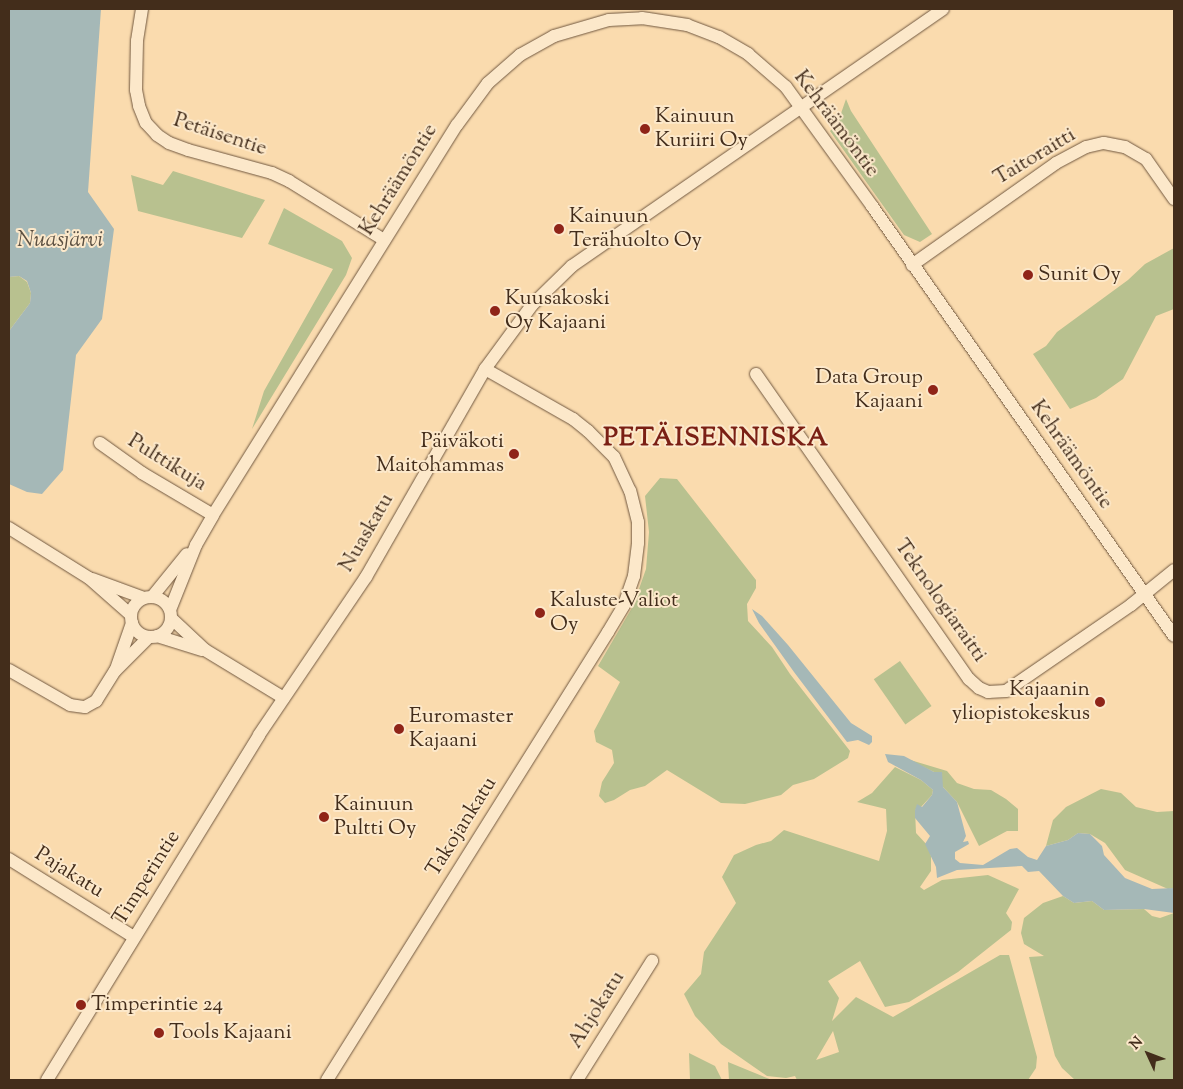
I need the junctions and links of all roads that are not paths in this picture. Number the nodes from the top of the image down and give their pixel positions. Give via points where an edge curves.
1 (142, 9) edge
2 (943, 9) edge
3 (608, 14) edge
4 (801, 108) junction
5 (1174, 199) edge
6 (384, 240) junction
7 (912, 265) junction
8 (485, 369) junction
9 (756, 374) dead end
10 (100, 443) dead end
11 (213, 515) junction
12 (9, 528) edge
13 (196, 545) junction
14 (1174, 570) edge
15 (89, 578) junction
16 (1145, 594) junction
17 (148, 597) junction
18 (170, 614) junction
19 (131, 619) junction
20 (153, 636) junction
21 (1174, 636) edge
22 (205, 650) junction
23 (9, 670) edge
24 (115, 671) junction
25 (284, 698) junction
26 (9, 859) edge
27 (134, 937) junction
28 (652, 960) dead end
29 (47, 1080) edge
30 (326, 1080) edge
31 (577, 1080) edge

1 - 6 street, Petäisentie via 137,41 136,90 146,123 158,135 188,150 272,173
2 - 4 street, Nuaskatu
3 - 4 street, Kehräämöntie via 687,25 719,37 765,68 786,87
3 - 6 street, Kehräämöntie via 554,36 520,55 488,83 457,125
4 - 7 street, Kehräämöntie
4 - 8 street, Nuaskatu via 572,266 532,305
5 - 7 street, Taitoraitti via 1139,155 1125,147 1104,143 1086,147 1056,163
6 - 11 street, Kehräämöntie
7 - 16 street, Kehräämöntie
8 - 25 street, Nuaskatu via 366,577
8 - 30 street, Takojankatu via 588,430 614,457 630,492 638,522 634,576 624,605 608,632
9 - 16 street, Teknologiaraitti via 969,679 979,688 988,692 1006,691
10 - 11 street, Pulttikuja via 142,473
11 - 13 street, Kehräämöntie
12 - 15 street
13 - 17 street, Kehräämöntie
13 - 18 street, Kehräämöntie
14 - 16 street, Teknologiaraitti
15 - 17 street
15 - 19 street
16 - 21 street, Kehräämöntie
17 - 18 street via 163,601
17 - 19 street via 135,604
18 - 20 street via 167,629
18 - 22 street
19 - 20 street via 138,633
19 - 24 street
20 - 22 street
20 - 24 street
22 - 25 street
23 - 24 street via 70,705 84,707 96,701
25 - 27 street, Timperintie
26 - 27 street, Pajakatu
27 - 29 street, Timperintie
28 - 31 street, Ahjokatu

